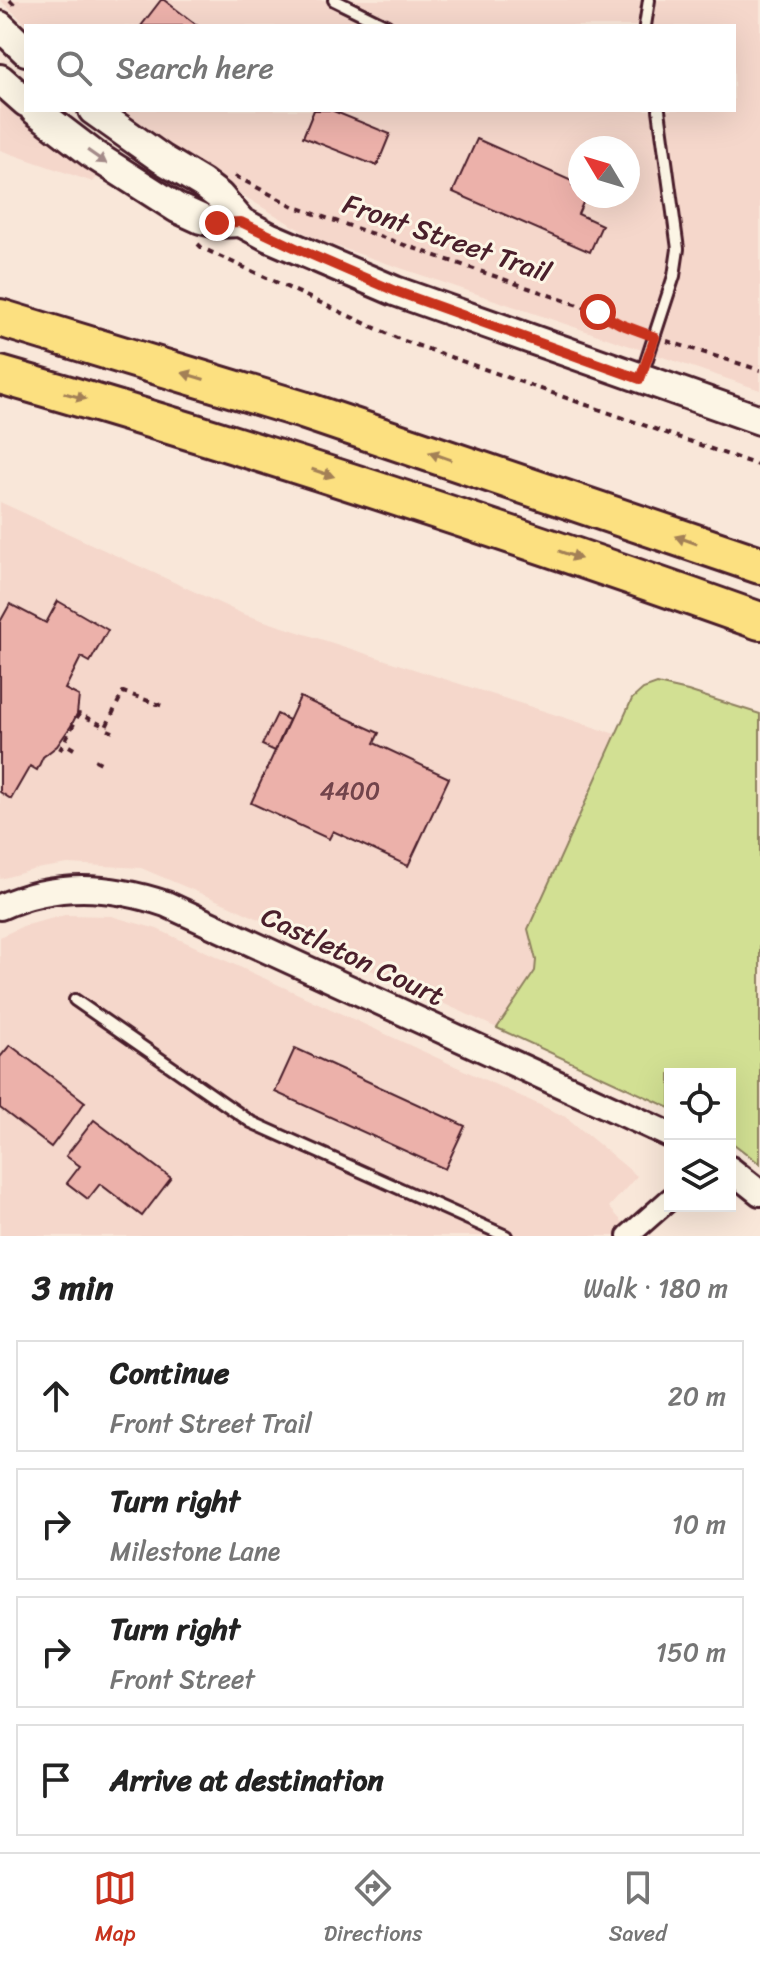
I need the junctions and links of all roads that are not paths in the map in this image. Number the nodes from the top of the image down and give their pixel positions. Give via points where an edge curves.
1 (334, 0) edge
2 (649, 0) edge
3 (383, 24) edge
4 (645, 24) edge
5 (0, 26) edge
6 (24, 49) edge
7 (0, 79) edge
8 (24, 100) edge
9 (38, 112) edge
10 (96, 112) edge
11 (659, 112) edge
12 (241, 222) junction
13 (0, 318) edge
14 (0, 375) edge
15 (640, 379) junction
16 (760, 420) edge
17 (760, 565) edge
18 (760, 621) edge
19 (0, 907) edge
20 (75, 1000) dead end
21 (664, 1132) edge
22 (736, 1174) edge
23 (760, 1193) edge
24 (664, 1204) edge
25 (506, 1236) edge
26 (628, 1236) edge

1 - 3 lane
2 - 4 lane
5 - 6 main road
7 - 8 main road
9 -> 12 main road via 177,208 209,221
10 - 12 main road via 202,183
11 - 15 lane via 678,249
12 - 15 main road via 395,291
17 -> 13 highway via 303,410
14 -> 18 highway via 509,533
15 - 16 main road
19 - 21 street, Castleton Court via 38,893 89,887 166,904
20 - 25 lane via 251,1122
22 - 23 street
24 - 26 street

